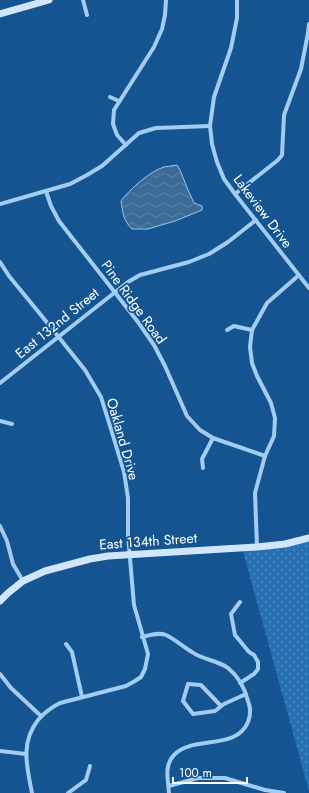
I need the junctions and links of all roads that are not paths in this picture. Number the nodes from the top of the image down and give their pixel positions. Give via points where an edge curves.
1 (50, 0) edge
2 (83, 0) edge
3 (166, 0) edge
4 (237, 0) edge
5 (0, 14) edge
6 (87, 15) dead end
7 (309, 24) edge
8 (309, 33) edge
9 (110, 96) dead end
10 (119, 101) junction
11 (210, 126) junction
12 (126, 145) junction
13 (46, 191) junction
14 (235, 194) junction
15 (0, 204) edge
16 (256, 220) junction
17 (0, 262) edge
18 (299, 275) junction
19 (309, 288) edge
20 (114, 291) junction
21 (227, 330) dead end
22 (252, 330) junction
23 (58, 336) junction
24 (0, 383) edge
25 (0, 421) edge
26 (12, 424) dead end
27 (213, 438) junction
28 (265, 456) junction
29 (203, 468) dead end
30 (0, 526) edge
31 (309, 538) edge
32 (257, 547) junction
33 (130, 554) junction
34 (23, 581) junction
35 (0, 601) edge
36 (240, 602) dead end
37 (142, 637) junction
38 (66, 644) dead end
39 (0, 674) edge
40 (240, 683) junction
41 (246, 694) junction
42 (82, 697) junction
43 (221, 706) junction
44 (41, 716) junction
45 (0, 751) edge
46 (26, 754) junction
47 (90, 766) dead end
48 (169, 786) junction
49 (265, 791) edge
50 (32, 793) edge
51 (68, 793) edge
52 (169, 793) edge
53 (284, 793) edge

1 - 5 street
2 - 6 street
3 - 10 street via 162,28 154,47
4 - 11 street, Lakeview Drive via 237,18 231,48 214,97
7 - 8 street
8 - 14 street via 301,69 284,115 282,154
9 - 10 street
10 - 12 street via 114,110 113,124 117,135
11 - 12 street via 156,128 139,133
11 - 14 street, Lakeview Drive via 217,162 224,179
12 - 13 street via 87,176
13 - 15 street
13 - 20 street, Pine Ridge Road via 59,220
14 - 16 street, Lakeview Drive
16 - 18 street, Lakeview Drive
16 - 20 street, East 132nd Street via 209,254 140,276
17 - 23 street, Oakland Drive
18 - 19 street, Lakeview Drive
18 - 22 street via 267,303
20 - 23 street, East 132nd Street
20 - 27 street, Pine Ridge Road via 154,345 188,416 200,430
21 - 22 street via 234,326
22 - 28 street via 252,363 271,403 275,418 274,436
23 - 24 street, East 132nd Street
23 - 33 street, Oakland Drive via 84,370 100,397 111,429 124,472 128,498
25 - 26 street
27 - 28 street, Pine Ridge Road
27 - 29 street via 202,460
28 - 32 street via 255,493
30 - 34 street
31 - 32 street, East 134th Street
32 - 33 street, East 134th Street
33 - 34 street, East 134th Street via 90,559 45,571
33 - 37 street, Oakland Drive via 132,595
34 - 35 street, East 134th Street
36 - 40 street via 231,614 235,635 254,655 258,669
37 - 40 street via 166,635 196,655 228,668
37 - 42 street, Oakland Drive via 148,654 141,677 126,686
38 - 42 street via 72,652
39 - 44 street
40 - 41 street
41 - 43 street
41 - 48 street via 250,716 245,728 236,737 186,748 174,755 167,770
42 - 44 street, Oakland Drive via 54,706
43 - 43 street via 215,711 193,714 183,701 188,684 201,685
44 - 46 street, Oakland Drive via 29,735
45 - 46 street
46 - 50 street, Oakland Drive
47 - 51 street via 86,780
48 - 49 street via 198,778 226,778
48 - 52 street
49 - 53 street

